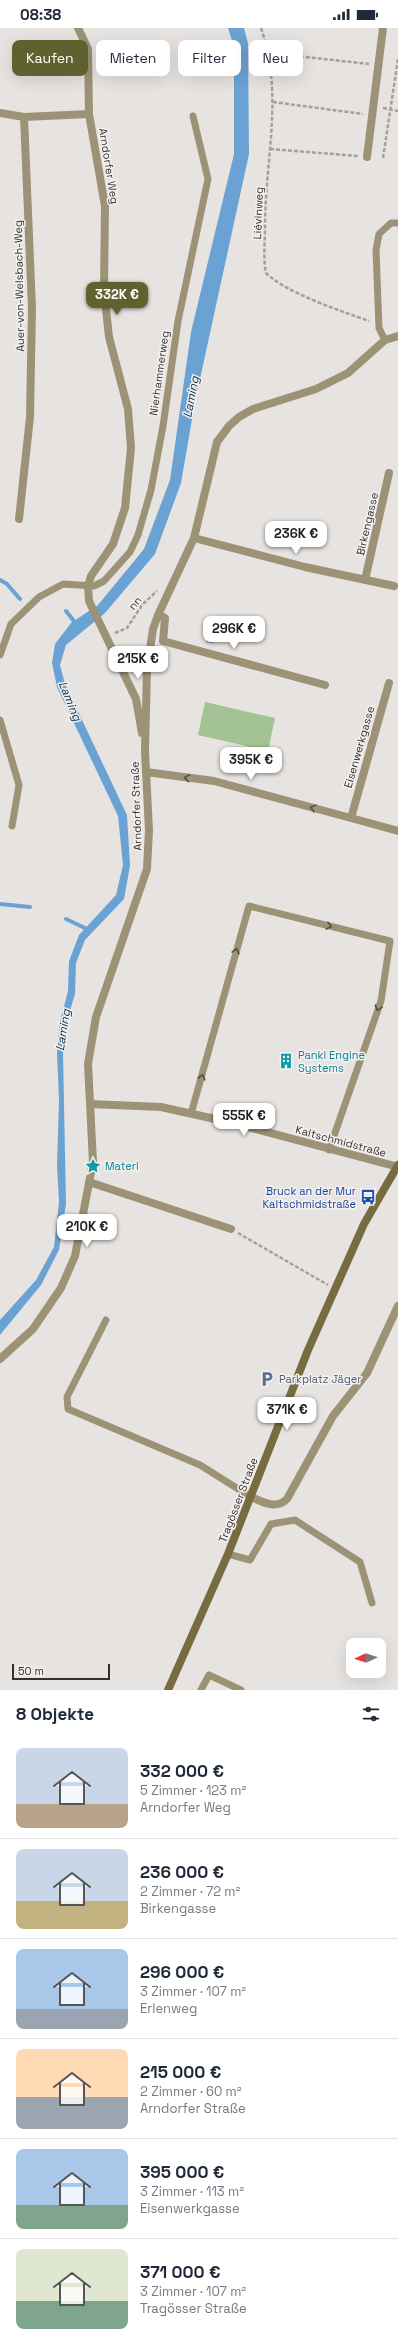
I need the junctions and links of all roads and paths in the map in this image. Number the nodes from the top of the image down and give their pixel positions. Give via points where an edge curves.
1 (78, 28) edge
2 (261, 28) edge
3 (383, 28) edge
4 (265, 40) edge
5 (303, 57) edge
6 (398, 60) edge
7 (379, 65) junction
8 (271, 76) edge
9 (273, 102) junction
10 (373, 106) junction
11 (390, 110) junction
12 (398, 111) edge
13 (0, 113) edge
14 (89, 114) junction
15 (372, 115) junction
16 (193, 116) dead end
17 (24, 117) junction
18 (270, 149) junction
19 (367, 157) joint
20 (383, 158) dead end
21 (398, 224) edge
22 (379, 328) junction
23 (398, 336) edge
24 (385, 340) junction
25 (389, 473) dead end
26 (19, 520) dead end
27 (194, 538) junction
28 (176, 577) junction
29 (365, 580) junction
30 (88, 586) junction
31 (394, 586) dead end
32 (158, 615) junction
33 (106, 636) junction
34 (0, 655) edge
35 (389, 683) dead end
36 (325, 684) dead end
37 (0, 720) edge
38 (145, 751) junction
39 (146, 772) junction
40 (351, 818) junction
41 (12, 826) dead end
42 (398, 831) edge
43 (90, 1104) junction
44 (191, 1114) junction
45 (329, 1150) junction
46 (398, 1166) edge
47 (89, 1182) junction
48 (231, 1229) joint
49 (336, 1290) junction
50 (398, 1306) edge
51 (106, 1320) dead end
52 (0, 1359) edge
53 (251, 1497) junction
54 (228, 1554) junction
55 (372, 1603) dead end
56 (168, 1690) edge
57 (201, 1690) edge
58 (241, 1690) edge

1 - 14 street, Arndorfer Weg via 88,49
2 - 4 path, Liévinweg
3 - 7 street
5 - 7 path
6 - 11 path
7 - 10 street
8 - 9 path, Liévinweg
9 - 15 path
9 - 18 path, Liévinweg
10 - 11 path
10 - 15 street
11 - 12 path
11 - 20 path
13 - 17 street
14 - 17 street
14 - 30 street, Arndorfer Weg via 105,206 104,291 109,337 128,409 131,448 125,508 113,544 91,576
15 - 19 street
16 - 30 lane, Nierhammerweg via 208,179 178,321 152,490 130,552 104,581
17 - 26 street, Auer-von-Welsbach-Weg via 32,316 30,417
18 - 19 path
18 - 22 path, Liévinweg via 265,201 266,273 287,287 369,321
21 - 22 lane via 391,223 379,234 376,250
22 - 24 lane
23 - 24 street, Arndorfer Straße
24 - 27 street, Arndorfer Straße via 348,373 316,389 253,409 229,426 217,442
25 - 29 street, Birkengasse
27 - 28 street, Arndorfer Straße
27 - 29 street
28 - 32 street, Arndorfer Straße
28 - 33 path, nn via 142,605 126,628
29 - 31 street
30 - 33 street, Arndorfer Weg via 89,601
30 - 34 lane via 63,584 39,597 12,624
32 - 36 street via 166,618 163,641
32 - 38 street, Arndorfer Straße via 153,629 147,669
33 - 38 street, Arndorfer Weg via 136,699
35 - 40 street, Eisenwerkgasse
37 - 41 lane via 19,785
38 - 39 street, Arndorfer Straße
40 -> 39 street via 214,781
39 - 43 street, Arndorfer Straße via 149,830 147,869 96,1017 88,1064
40 - 42 street
43 - 44 street, Kaltschmidstraße via 161,1107
43 - 47 street, Arndorfer Straße via 93,1162
44 - 45 street, Kaltschmidstraße
44 -> 45 lane via 249,906 390,941 381,1001
45 - 46 street, Kaltschmidstraße
46 - 49 main road, Tragösser Straße via 364,1224
47 - 48 street
47 - 52 street, Arndorfer Straße via 75,1256 61,1288 33,1329
48 - 49 path
49 - 53 main road, Tragösser Straße via 308,1350
50 - 53 street via 367,1373 333,1416 287,1499 282,1504 272,1505
51 - 53 lane via 67,1397 68,1409 200,1466
53 - 54 main road, Tragösser Straße
54 - 55 lane via 250,1560 271,1524 295,1520 360,1562
54 - 56 main road, Tragösser Straße
57 - 58 lane via 209,1675

